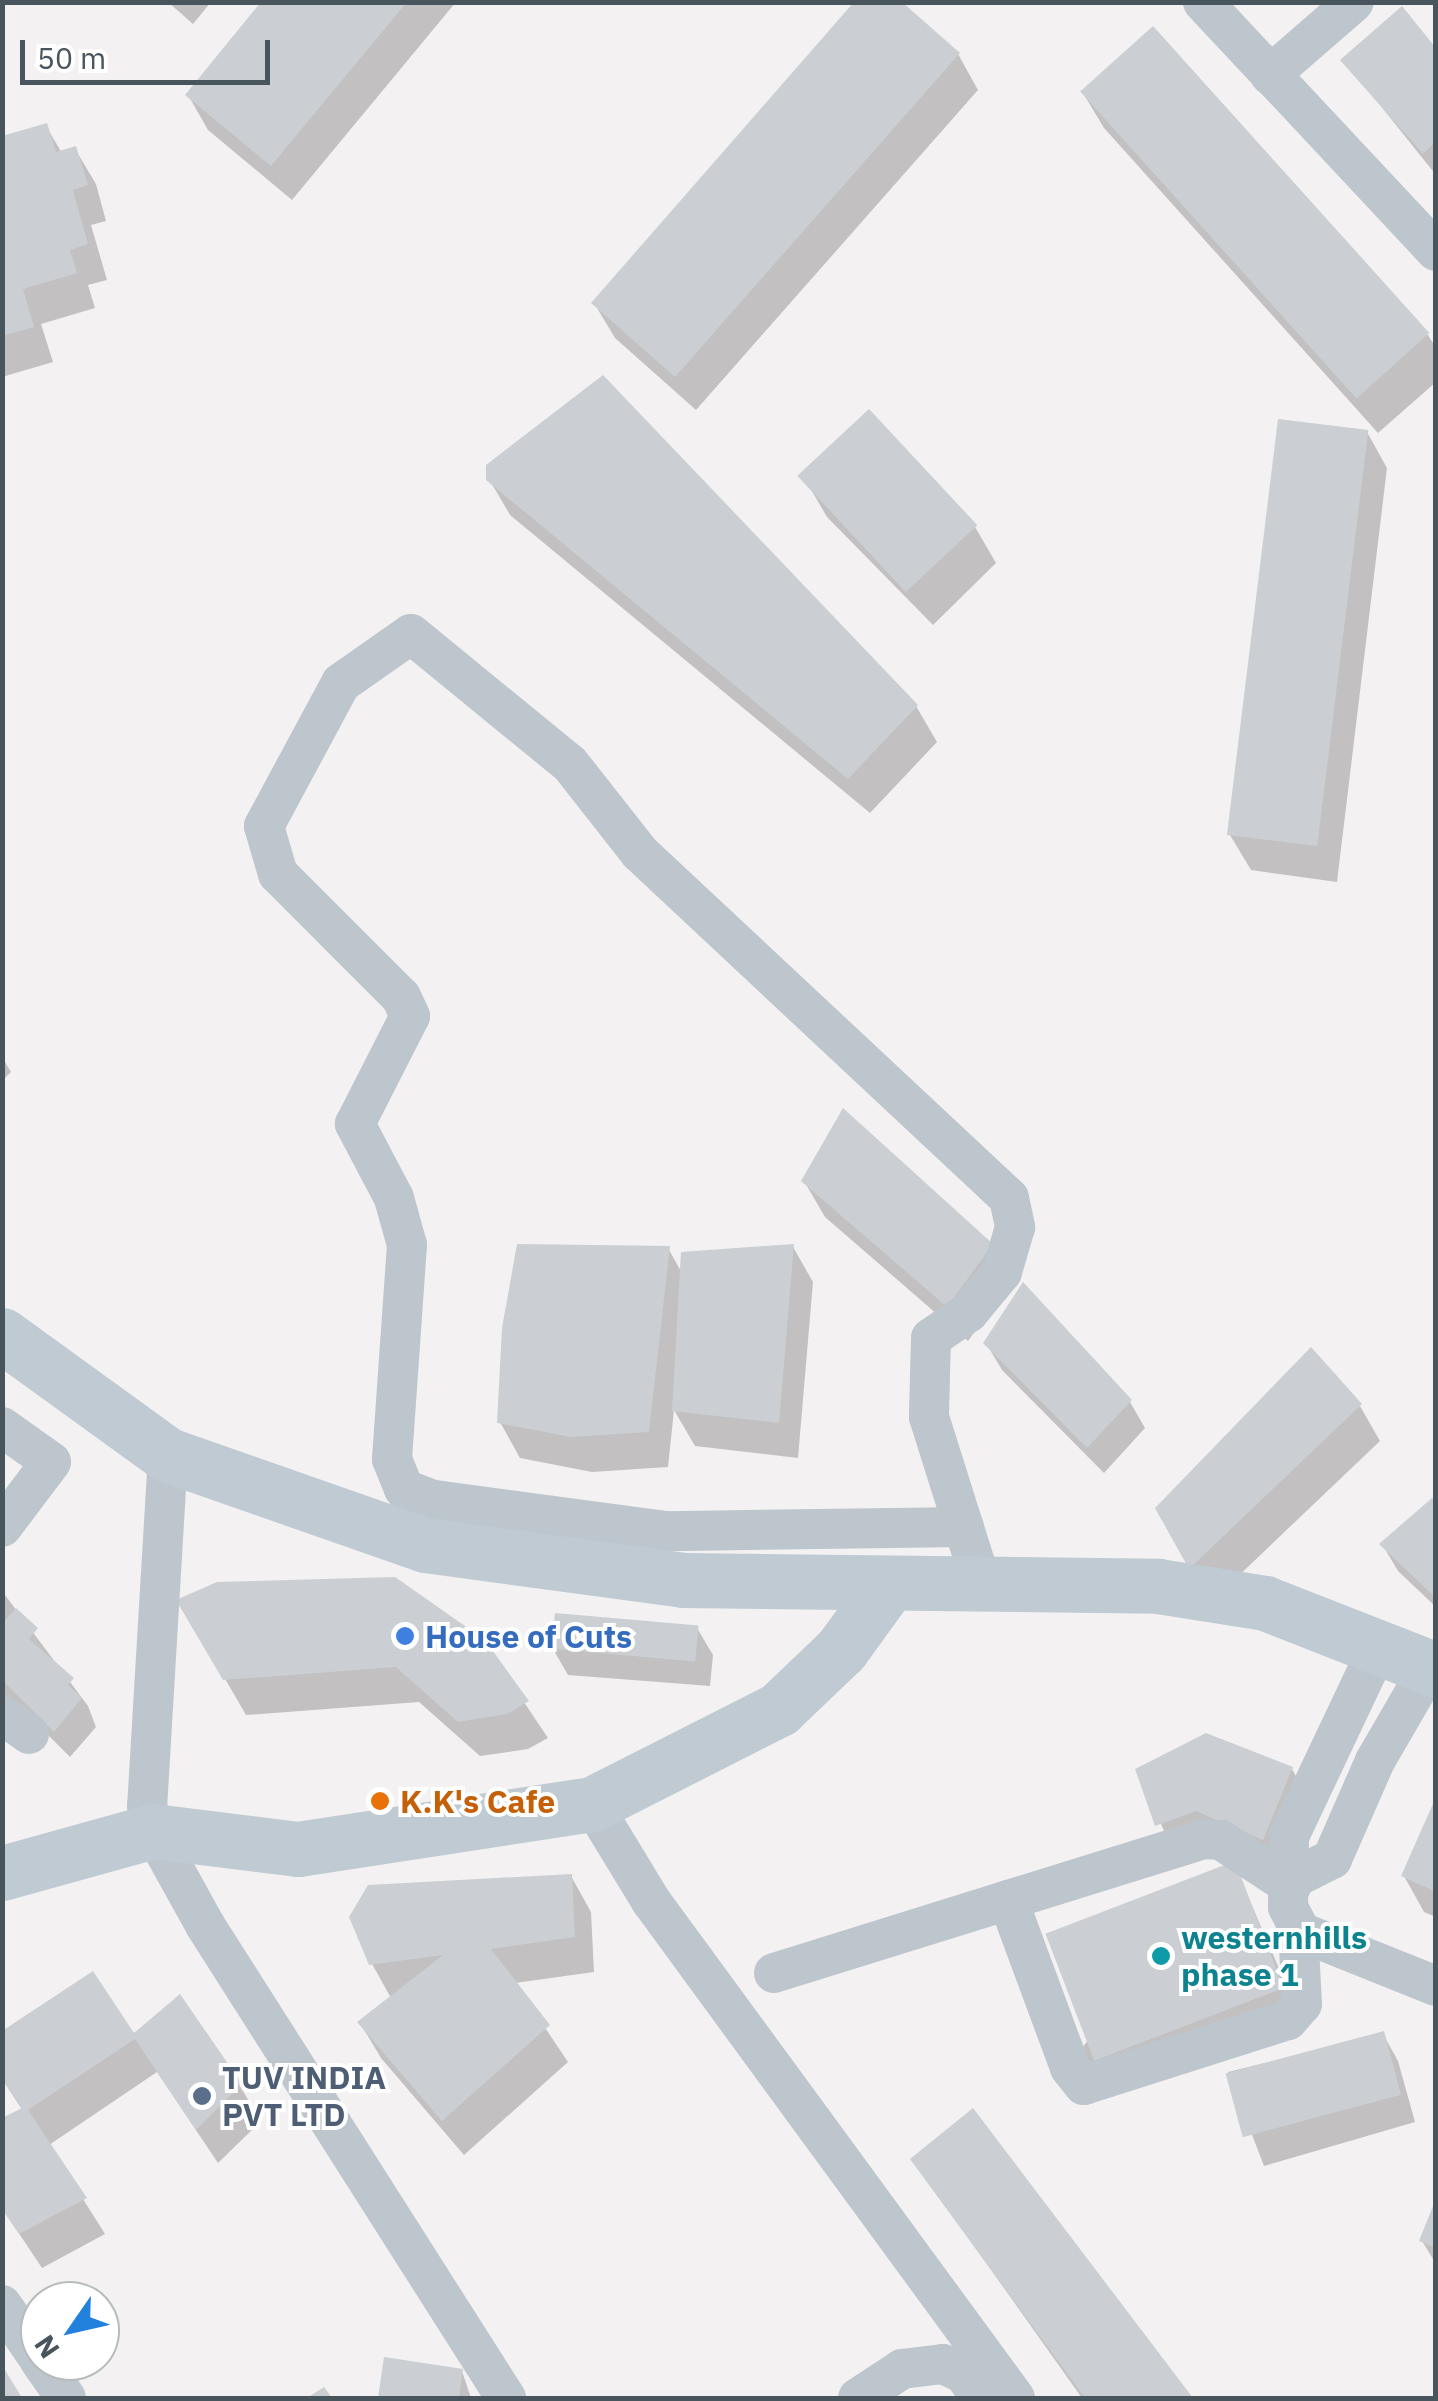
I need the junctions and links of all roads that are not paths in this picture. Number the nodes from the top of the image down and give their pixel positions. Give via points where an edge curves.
1 (1203, 2) edge
2 (1354, 2) edge
3 (1270, 75) junction
4 (1436, 251) edge
5 (2, 1336) edge
6 (2, 1427) edge
7 (168, 1455) junction
8 (2, 1527) edge
9 (964, 1527) junction
10 (890, 1584) junction
11 (982, 1585) junction
12 (1379, 1646) junction
13 (1432, 1669) edge
14 (592, 1804) junction
15 (153, 1831) junction
16 (2, 1873) edge
17 (1291, 1883) junction
18 (1008, 1900) junction
19 (1298, 1928) junction
20 (774, 1972) dead end
21 (1436, 1986) edge
22 (2, 2305) edge
23 (20, 2332) edge
24 (943, 2364) junction
25 (506, 2398) edge
26 (858, 2398) edge
27 (907, 2398) edge
28 (981, 2398) edge
29 (1015, 2398) edge

1 - 3 street
2 - 3 street
3 - 4 street
5 - 7 street
6 - 8 street via 51,1462
7 - 10 street via 425,1545 683,1580
7 - 15 street via 147,1804
9 - 9 street via 666,1531 433,1500 404,1489 392,1459 407,1245 394,1198 354,1124 410,1016 402,997 278,874 264,826 341,684 411,634 570,764 640,853 1009,1198 1015,1227 1002,1272 970,1312 931,1338 929,1417
9 - 11 street
10 - 11 street
10 - 14 street via 841,1650 779,1709 690,1760
11 - 12 street via 1176,1589 1264,1603
12 - 13 street
12 - 17 street via 1289,1836
13 - 17 street via 1375,1762 1332,1859
14 - 15 street via 298,1849
14 - 29 street via 652,1901
15 - 16 street
15 - 25 street via 205,1925
17 - 18 street via 1221,1840 1203,1840
17 - 19 street via 1288,1908
18 - 19 street via 1070,2068 1084,2085 1288,2020 1302,2004
18 - 20 street
19 - 21 street
22 - 23 street
24 - 26 street via 902,2370
24 - 27 street
24 - 28 street via 964,2374

